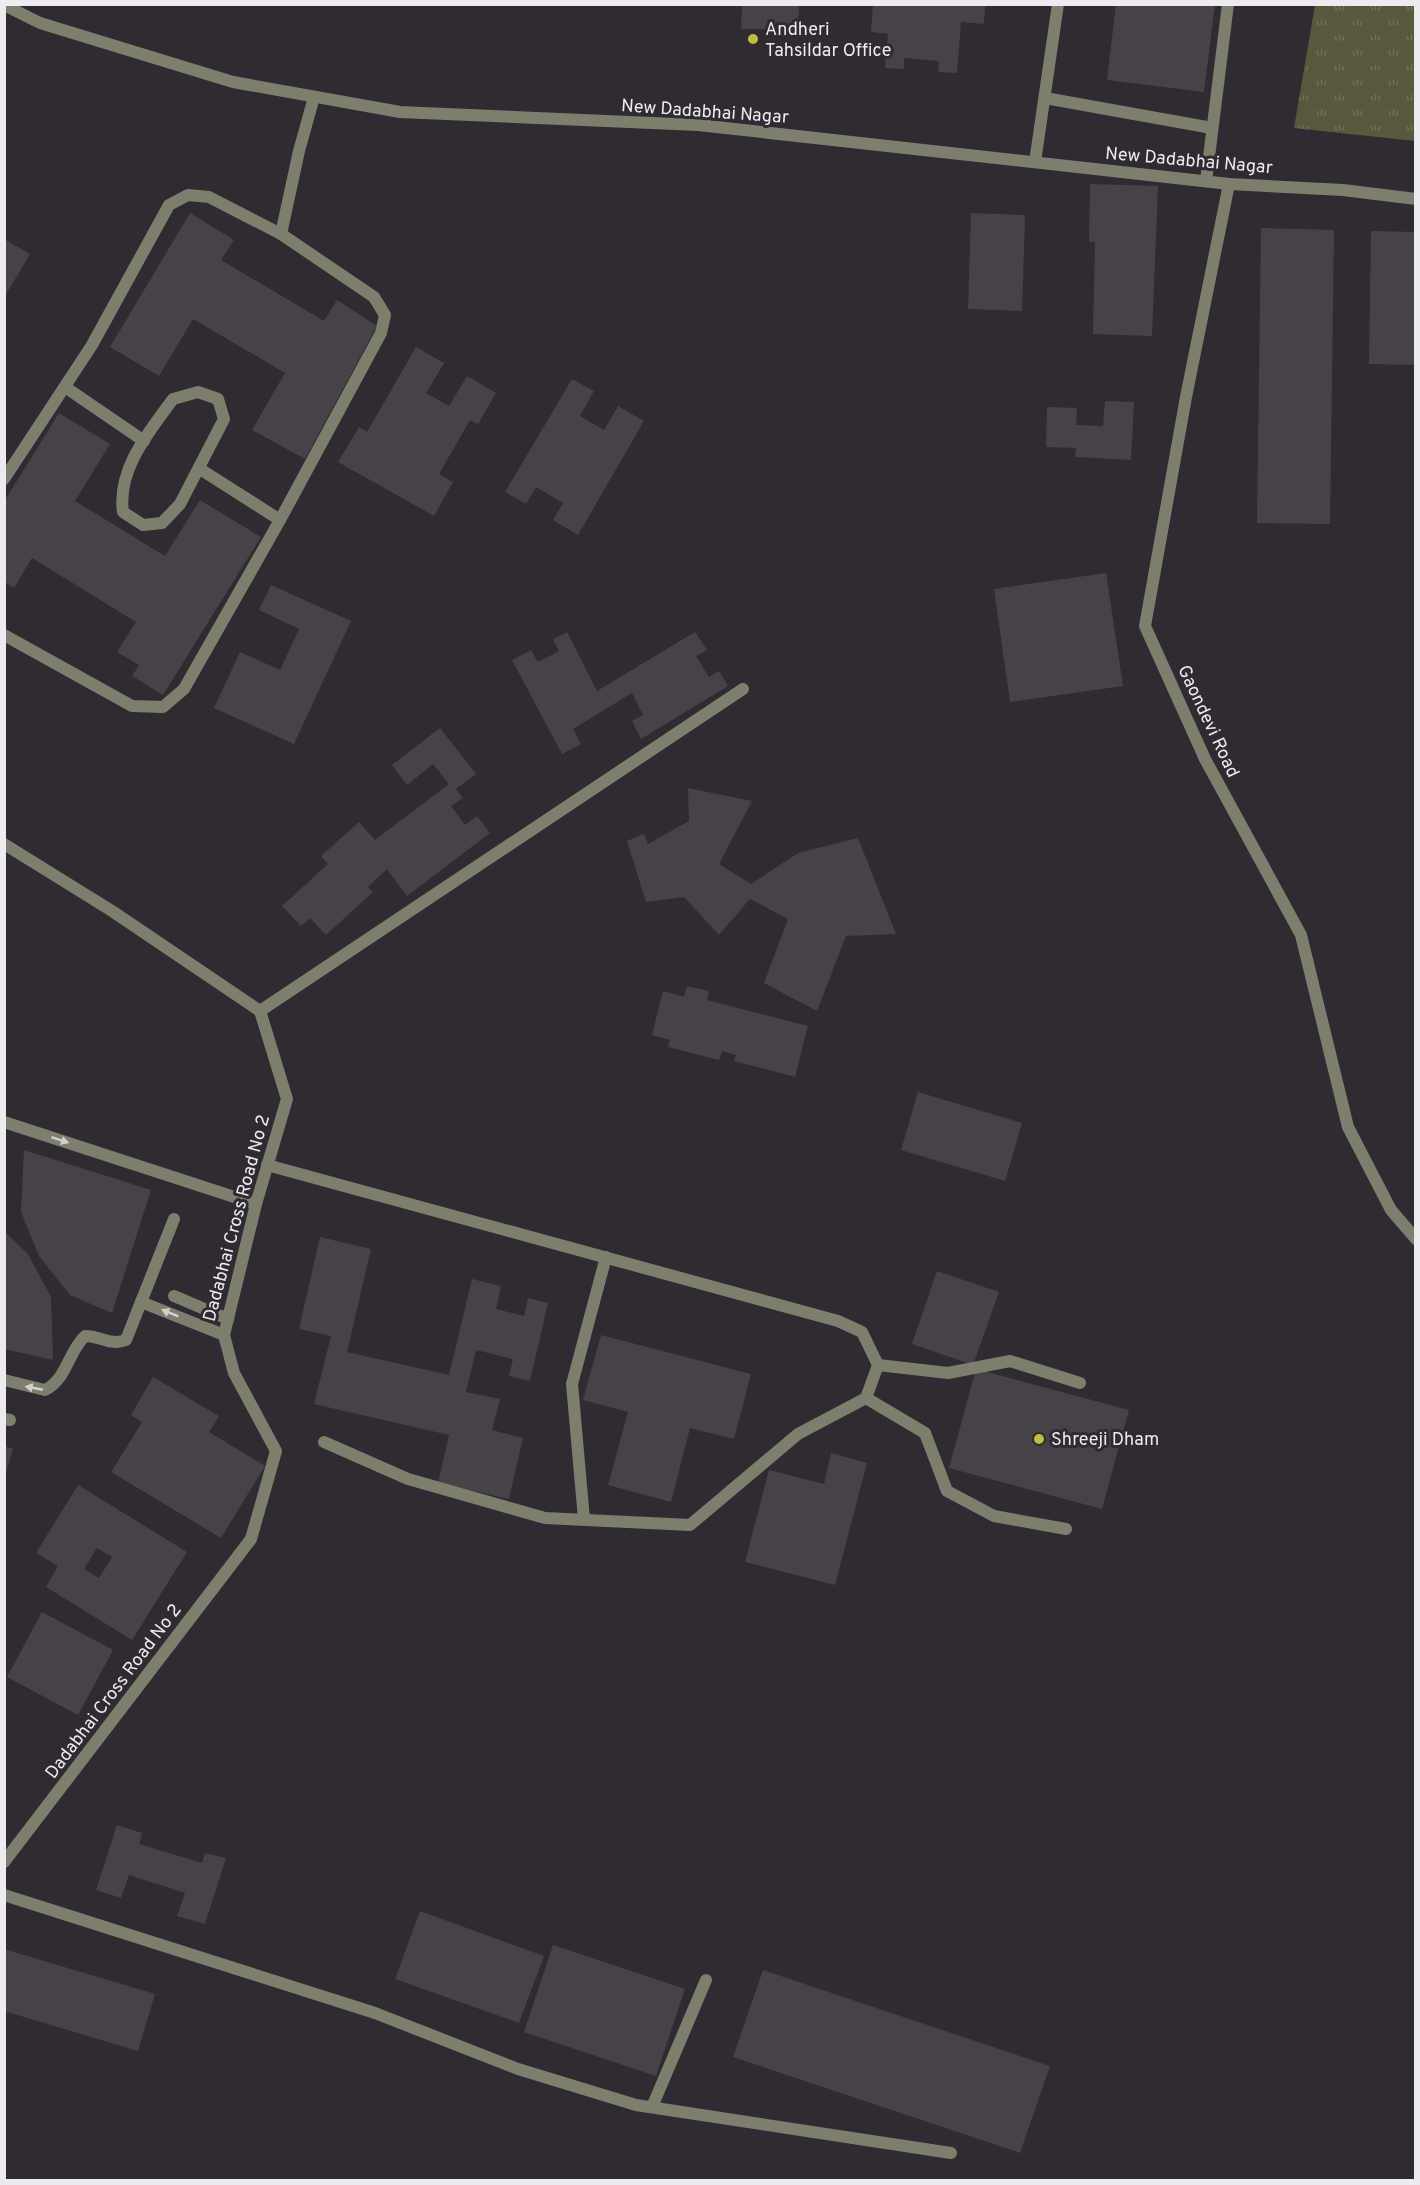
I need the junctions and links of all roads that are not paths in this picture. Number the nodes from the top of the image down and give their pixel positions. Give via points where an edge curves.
1 (1058, 4) edge
2 (1228, 4) edge
3 (4, 5) edge
4 (314, 97) junction
5 (1045, 98) junction
6 (1212, 128) junction
7 (1035, 162) junction
8 (1206, 181) junction
9 (1229, 184) junction
10 (1416, 199) edge
11 (281, 234) junction
12 (65, 387) junction
13 (144, 441) junction
14 (200, 469) junction
15 (4, 479) edge
16 (280, 520) junction
17 (4, 635) edge
18 (744, 689) dead end
19 (4, 844) edge
20 (260, 1011) junction
21 (4, 1122) edge
22 (267, 1165) junction
23 (256, 1204) junction
24 (174, 1219) dead end
25 (1416, 1239) edge
26 (606, 1257) junction
27 (174, 1296) dead end
28 (141, 1302) junction
29 (228, 1319) junction
30 (224, 1335) junction
31 (878, 1365) junction
32 (4, 1380) edge
33 (1080, 1383) dead end
34 (866, 1398) junction
35 (324, 1442) dead end
36 (584, 1519) junction
37 (1066, 1529) dead end
38 (4, 1862) edge
39 (4, 1895) edge
40 (706, 1980) dead end
41 (652, 2108) junction
42 (951, 2153) dead end

1 - 5 street
2 - 6 street
3 - 4 street, New Dadabhai Nagar via 40,23 233,82
4 - 7 street, New Dadabhai Nagar via 400,112 698,125
4 - 11 street
5 - 6 street
5 - 7 street
6 - 8 street
7 - 8 street, New Dadabhai Nagar
8 - 9 street, New Dadabhai Nagar
9 - 10 street, New Dadabhai Nagar via 1343,190
9 - 25 street, Gaondevi Road via 1145,626 1204,759 1301,935 1348,1127 1391,1210
11 - 12 street via 209,197 188,195 169,206
11 - 16 street via 374,297 385,315 381,333
12 - 13 street
12 - 15 street
13 - 14 street via 173,399 198,392 218,399 224,418
13 - 14 street via 121,495 123,512 143,525 162,523 180,504
14 - 16 street
16 - 17 street via 184,689 163,707 132,706
18 - 20 street
19 - 20 street
20 - 22 street, Dadabhai Cross Road No 2 via 287,1099
21 -> 23 street
22 - 23 street, Dadabhai Cross Road No 2
22 - 26 street
23 - 29 street, Dadabhai Cross Road No 2
24 - 28 street
26 - 31 street via 838,1321 862,1332
26 - 36 street via 572,1384
27 - 29 street
30 -> 28 street
28 -> 32 street via 126,1340 110,1343 86,1336 78,1343 57,1384 45,1390
29 - 30 street, Dadabhai Cross Road No 2
30 - 38 street, Dadabhai Cross Road No 2 via 234,1373 276,1451 251,1539
31 - 33 street via 948,1373 1010,1361
31 - 34 street
34 - 36 street via 798,1434 690,1525
34 - 37 street via 925,1433 947,1491 994,1516
35 - 36 street via 408,1479 545,1518
39 - 41 street via 375,2013 518,2069
40 - 41 street
41 - 42 street

